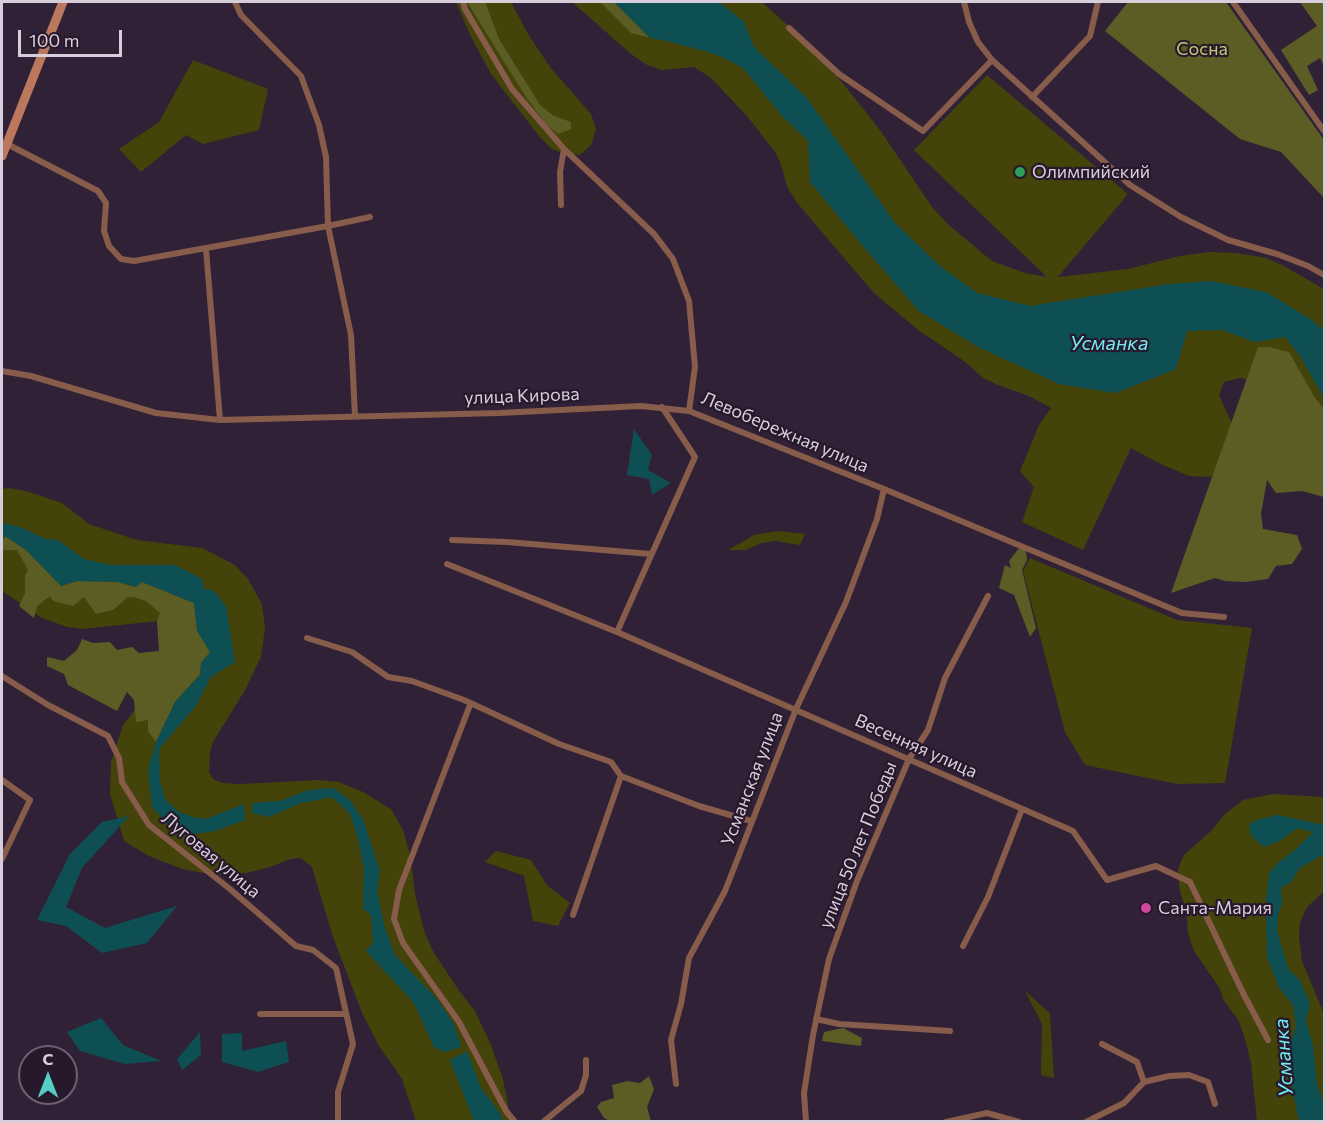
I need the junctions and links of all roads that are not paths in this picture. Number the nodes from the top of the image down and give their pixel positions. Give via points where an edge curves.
1 (63, 2) edge
2 (235, 2) edge
3 (463, 2) edge
4 (964, 2) edge
5 (1098, 2) edge
6 (1233, 2) edge
7 (789, 28) dead end
8 (992, 60) junction
9 (1032, 97) junction
10 (1324, 131) edge
11 (6, 144) junction
12 (564, 149) junction
13 (2, 156) edge
14 (561, 205) dead end
15 (370, 217) dead end
16 (328, 226) junction
17 (206, 249) junction
18 (1324, 275) edge
19 (2, 371) edge
20 (662, 407) junction
21 (689, 411) junction
22 (356, 416) junction
23 (220, 420) junction
24 (884, 489) junction
25 (452, 540) dead end
26 (651, 554) junction
27 (447, 564) dead end
28 (988, 596) dead end
29 (1224, 617) dead end
30 (617, 632) junction
31 (307, 638) dead end
32 (2, 676) edge
33 (470, 705) junction
34 (796, 709) junction
35 (909, 759) junction
36 (621, 776) junction
37 (2, 780) edge
38 (1022, 809) junction
39 (751, 821) junction
40 (2, 859) edge
41 (573, 915) dead end
42 (963, 946) dead end
43 (260, 1014) dead end
44 (346, 1014) junction
45 (816, 1019) junction
46 (950, 1031) dead end
47 (1268, 1040) dead end
48 (1102, 1044) dead end
49 (586, 1060) dead end
50 (1144, 1082) junction
51 (676, 1084) dead end
52 (1215, 1104) dead end
53 (338, 1122) edge
54 (515, 1122) edge
55 (543, 1122) edge
56 (806, 1122) edge
57 (946, 1122) edge
58 (1018, 1122) edge
59 (1086, 1122) edge

1 - 11 main road
2 - 16 street via 241,15 302,76 327,157
3 - 12 street, Левобережная улица via 512,89
4 - 8 street via 978,42
5 - 9 street via 1090,36
6 - 10 street
7 - 8 street via 839,74 923,131
8 - 9 street
9 - 18 street via 1130,185 1181,217 1228,240 1277,254
11 - 13 main road
11 - 17 street via 98,191 106,203 104,231 121,259 134,261
12 - 14 street
12 - 21 street, Левобережная улица via 654,234 673,259 689,301 695,366
15 - 16 street
16 - 17 street
16 - 22 street via 351,334
17 - 23 street
19 - 23 street, улица Кирова via 32,376 156,413
20 - 21 street, улица Кирова
20 - 22 street, улица Кирова
20 - 26 street via 695,457
21 - 24 street, Левобережная улица
22 - 23 street, улица Кирова
24 - 29 street, Левобережная улица via 1182,613
24 - 34 street, Усманская улица via 846,602
25 - 26 street
26 - 30 street
27 - 30 street, Весенняя улица
28 - 35 street, улица 50 лет Победы via 945,678 928,730
30 - 34 street, Весенняя улица
31 - 33 street via 352,652 388,677 412,681
32 - 44 street, Луговая улица via 108,736 119,758 122,782 149,825 296,946 313,951 336,968
33 - 36 street via 611,762
33 - 54 street via 399,890 394,919 403,943 459,1022
34 - 35 street, Весенняя улица
34 - 39 street, Усманская улица
35 - 38 street, Весенняя улица
35 - 45 street, улица 50 лет Победы via 829,959
36 - 39 street via 689,803
36 - 41 street
37 - 40 street via 30,800
38 - 42 street via 988,897
38 - 47 street, Весенняя улица via 1073,831 1107,880 1156,866 1190,882
39 - 51 street, Усманская улица via 725,891 688,958 671,1040
43 - 44 street
44 - 53 street, Луговая улица via 353,1044 338,1092
45 - 46 street
45 - 56 street, улица 50 лет Победы via 804,1093
48 - 50 street via 1137,1062
49 - 55 street via 581,1091
50 - 52 street via 1189,1075 1208,1082
50 - 59 street via 1124,1103
57 - 58 street via 987,1113

